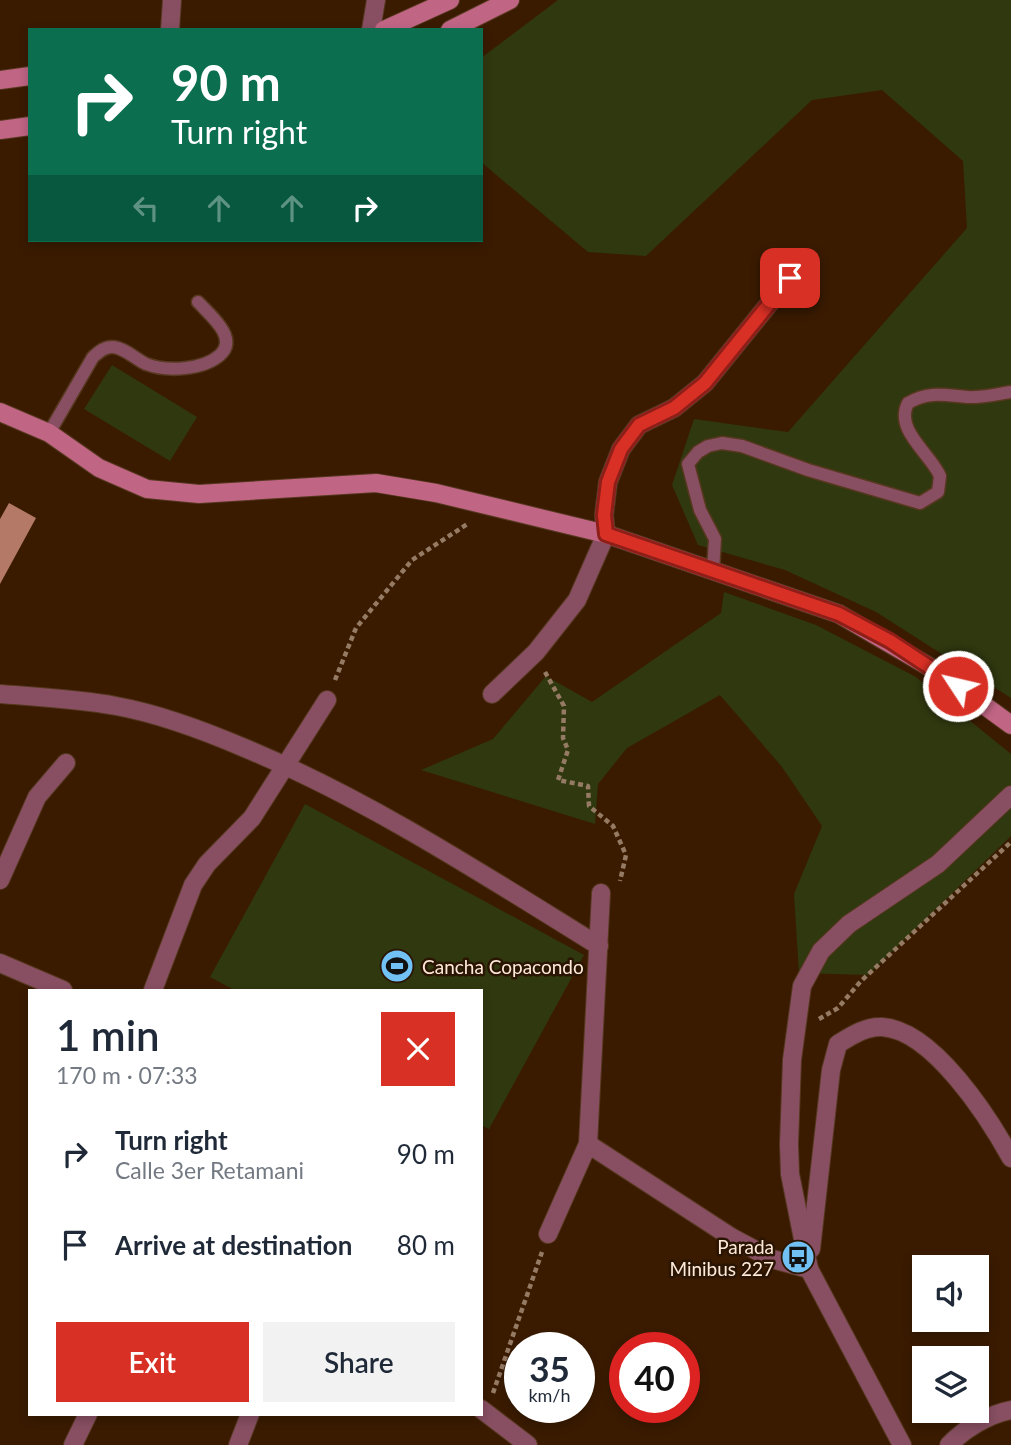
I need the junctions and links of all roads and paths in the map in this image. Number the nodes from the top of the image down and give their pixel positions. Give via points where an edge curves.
1 (172, 0) edge
2 (376, 0) edge
3 (450, 0) edge
4 (510, 0) edge
5 (170, 28) edge
6 (371, 28) edge
7 (388, 28) edge
8 (454, 28) edge
9 (28, 76) edge
10 (0, 79) edge
11 (28, 126) edge
12 (0, 130) edge
13 (790, 278) dead end
14 (198, 302) dead end
15 (1011, 393) edge
16 (0, 412) edge
17 (50, 433) junction
18 (492, 508) junction
19 (606, 534) junction
20 (713, 570) junction
21 (536, 652) junction
22 (0, 694) edge
23 (492, 694) dead end
24 (327, 700) joint
25 (1011, 725) edge
26 (66, 763) dead end
27 (285, 765) junction
28 (1011, 795) edge
29 (1011, 842) edge
30 (0, 880) edge
31 (601, 893) joint
32 (599, 946) junction
33 (0, 963) edge
34 (61, 989) edge
35 (153, 989) edge
36 (795, 1029) junction
37 (587, 1144) junction
38 (1011, 1158) edge
39 (548, 1234) joint
40 (809, 1269) junction
41 (1011, 1410) edge
42 (484, 1412) edge
43 (87, 1416) edge
44 (249, 1416) edge
45 (73, 1445) edge
46 (238, 1445) edge
47 (528, 1445) edge
48 (902, 1445) edge
49 (949, 1445) edge

1 - 5 street
2 - 6 street
3 - 7 street
4 - 8 street
9 - 10 street
11 - 12 street
13 - 19 street via 705,383 674,408 639,425 621,449 608,482
14 - 17 lane via 223,329 225,351 212,362 167,367 148,365 114,347 103,349 93,358
15 - 20 lane via 935,394 908,403 904,419 909,433 940,476 938,492 920,503 742,446 722,443 698,452 688,464 700,510 715,539
16 - 17 street
17 - 18 street via 99,468 147,489 199,494 376,483
18 - 19 street
18 - 24 path via 412,560 356,628
19 - 20 street
19 - 21 street via 577,600
20 - 25 street via 839,614 940,673
21 - 23 street
21 - 31 path via 564,706 563,738 568,750 558,780 588,786 589,806 613,827 626,855 620,881
22 - 27 street via 117,706 177,722
24 - 27 street
26 - 30 street via 37,797
27 - 32 street via 384,814
27 - 35 street via 252,818 193,885
28 - 36 street via 938,864 849,923 821,951 802,986
29 - 36 path via 861,981 838,1009
31 - 32 street
32 - 37 street
33 - 34 street
36 - 40 street via 790,1174
37 - 39 street
37 - 40 street via 732,1237 772,1259
38 - 40 street via 994,1125 956,1076 926,1048 881,1026 856,1032 838,1044 831,1070
39 - 42 path
40 - 48 street
41 - 49 street via 998,1412
42 - 47 street
43 - 45 street
44 - 46 street

